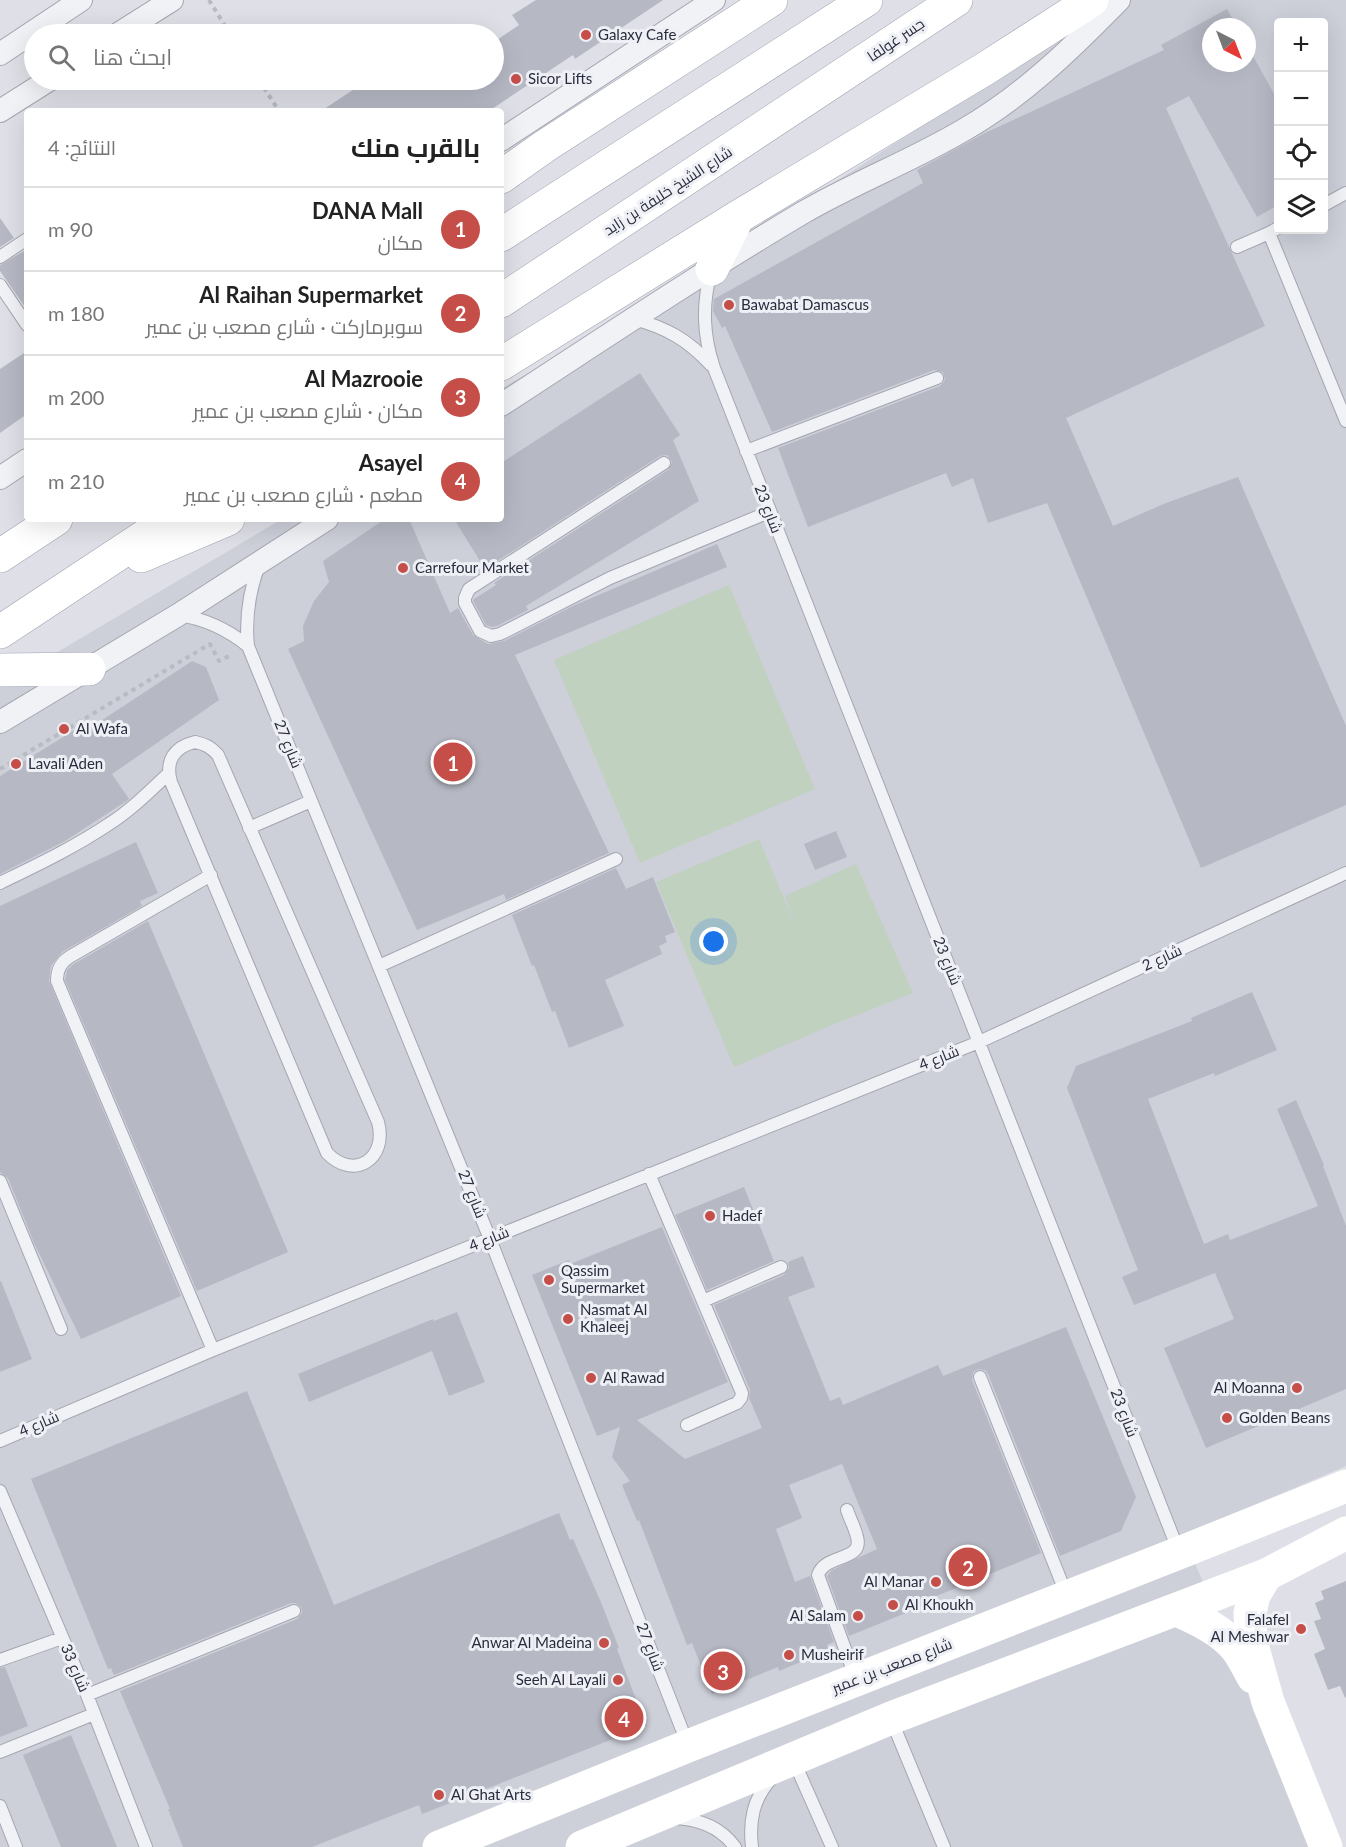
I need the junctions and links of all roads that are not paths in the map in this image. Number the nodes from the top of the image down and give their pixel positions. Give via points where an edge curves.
1 (81, 0) edge
2 (172, 0) edge
3 (714, 0) edge
4 (771, 0) edge
5 (866, 0) edge
6 (956, 0) edge
7 (1092, 0) edge
8 (1119, 0) edge
9 (45, 24) edge
10 (134, 24) edge
11 (24, 38) edge
12 (0, 54) edge
13 (835, 81) joint
14 (33, 90) edge
15 (0, 111) edge
16 (504, 138) edge
17 (504, 146) edge
18 (545, 146) junction
19 (504, 175) edge
20 (1346, 194) edge
21 (1328, 203) edge
22 (738, 217) junction
23 (1274, 230) edge
24 (504, 233) edge
25 (1276, 234) edge
26 (24, 241) edge
27 (1237, 247) dead end
28 (0, 257) edge
29 (712, 269) junction
30 (0, 285) edge
31 (504, 299) edge
32 (633, 319) junction
33 (24, 321) edge
34 (504, 362) edge
35 (714, 369) junction
36 (937, 378) dead end
37 (504, 403) edge
38 (1346, 421) edge
39 (746, 451) junction
40 (24, 462) edge
41 (664, 463) dead end
42 (0, 478) edge
43 (769, 512) junction
44 (51, 522) edge
45 (166, 522) edge
46 (221, 522) edge
47 (322, 522) edge
48 (0, 556) edge
49 (260, 562) junction
50 (83, 577) junction
51 (178, 615) junction
52 (0, 632) edge
53 (248, 646) junction
54 (89, 669) junction
55 (0, 670) edge
56 (0, 722) edge
57 (169, 773) junction
58 (311, 801) junction
59 (249, 828) junction
60 (616, 859) dead end
61 (1346, 873) edge
62 (211, 875) junction
63 (0, 883) edge
64 (379, 966) junction
65 (979, 1042) junction
66 (649, 1174) junction
67 (0, 1181) edge
68 (490, 1239) junction
69 (782, 1267) dead end
70 (703, 1301) junction
71 (61, 1329) dead end
72 (213, 1350) junction
73 (980, 1377) dead end
74 (687, 1425) dead end
75 (0, 1441) edge
76 (1346, 1486) edge
77 (0, 1491) edge
78 (847, 1510) dead end
79 (1346, 1533) edge
80 (1179, 1553) junction
81 (1266, 1575) junction
82 (1068, 1598) junction
83 (1177, 1610) junction
84 (294, 1611) dead end
85 (62, 1638) junction
86 (0, 1660) edge
87 (857, 1680) junction
88 (87, 1695) junction
89 (1268, 1702) junction
90 (94, 1714) junction
91 (891, 1718) junction
92 (688, 1746) junction
93 (0, 1752) edge
94 (790, 1759) junction
95 (0, 1806) edge
96 (656, 1817) junction
97 (16, 1847) edge
98 (146, 1847) edge
99 (439, 1847) edge
100 (582, 1847) edge
101 (735, 1847) edge
102 (752, 1847) edge
103 (832, 1847) edge
104 (944, 1847) edge
105 (1326, 1847) edge

1 - 9 street
2 - 10 street
3 - 16 street
4 - 18 main road
5 - 24 main road
6 - 13 main road, جسر غولفا
7 - 22 main road
8 - 29 street via 1063,56 998,108 934,147 817,205
11 - 12 street
13 - 31 main road, شارع الشيخ خليفة بن زايد
14 - 15 street
17 - 18 main road
18 - 19 main road
20 - 21 lane
22 - 29 main road
22 - 34 main road
23 - 27 lane
25 - 38 lane
26 - 28 lane
29 - 32 street
29 - 35 lane, شارع 23 via 704,319
30 - 33 lane
32 - 35 lane, شارع 23 via 670,331
32 - 37 street
35 - 39 lane, شارع 23
36 - 39 lane
39 - 43 lane, شارع 23
40 - 42 street
41 - 43 lane via 469,589 465,603 480,631 491,636 500,634 610,578
43 - 65 lane, شارع 23
44 - 48 main road
45 - 50 main road
46 - 50 main road
47 - 49 street
49 - 51 street
49 - 53 lane, شارع 27 via 249,595
50 - 52 main road
51 - 53 lane via 222,628
51 - 54 street
53 - 58 lane, شارع 27
54 - 55 main road
54 - 56 street
57 - 59 lane via 172,756 186,744 195,742 212,748
57 - 62 lane
57 - 63 lane via 111,823
58 - 59 lane
58 - 64 lane, شارع 27
59 - 62 lane via 378,1122 381,1142 371,1159 362,1164 343,1164 327,1153
60 - 64 lane
61 - 65 lane, شارع 2
62 - 72 lane via 64,960 57,981
64 - 68 lane, شارع 27
65 - 66 lane, شارع 4
65 - 80 lane, شارع 23
66 - 68 lane, شارع 4
66 - 70 lane
67 - 71 lane
68 - 72 lane, شارع 4
68 - 92 lane, شارع 27
69 - 70 lane
70 - 74 lane via 742,1393 737,1403
72 - 75 lane, شارع 4
73 - 82 lane
76 - 80 main road, شارع مصعب بن عمير
77 - 85 lane, شارع 33
78 - 87 lane via 858,1537 856,1550 824,1564 818,1575
79 - 81 main road
80 - 82 main road, شارع مصعب بن عمير
81 - 83 main road
81 - 89 main road via 1254,1595 1249,1626
82 - 87 main road, شارع مصعب بن عمير
83 - 89 main road via 1214,1629 1237,1649
83 - 91 main road
84 - 88 lane
85 - 86 lane
85 - 88 lane, شارع 33
87 - 92 main road, شارع مصعب بن عمير
88 - 90 lane, شارع 33
89 - 105 main road
90 - 93 lane
90 - 98 lane, شارع 33
91 - 94 main road
91 - 104 lane
92 - 99 main road, شارع مصعب بن عمير
94 - 96 main road
94 - 102 lane via 756,1800 750,1822
94 - 103 lane
95 - 97 lane
96 - 100 main road
96 - 101 lane via 695,1820 722,1834

